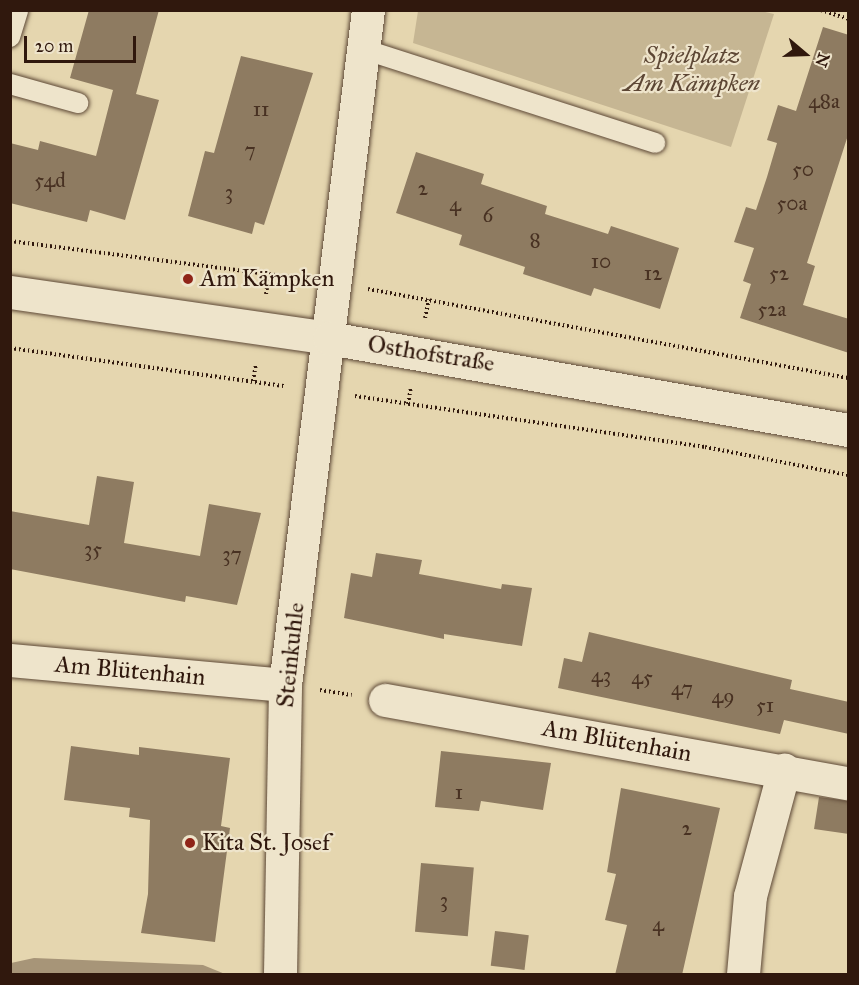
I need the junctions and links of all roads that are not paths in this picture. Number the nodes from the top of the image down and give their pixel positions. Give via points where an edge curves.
1 (18, 10) edge
2 (368, 10) edge
3 (10, 37) edge
4 (363, 49) junction
5 (10, 84) edge
6 (78, 103) dead end
7 (655, 143) dead end
8 (10, 292) edge
9 (329, 338) junction
10 (849, 430) edge
11 (10, 660) edge
12 (285, 685) junction
13 (385, 700) road end
14 (784, 770) junction
15 (849, 783) edge
16 (280, 975) edge
17 (743, 975) edge

1 - 3 lane
2 - 4 street
4 - 7 lane
4 - 9 street via 332,283
5 - 6 lane
8 - 9 street, Osthofstraße
9 - 10 street, Osthofstraße
9 - 12 street, Steinkuhle
11 - 12 street, Am Blütenhain
12 - 16 street, Steinkuhle
13 - 14 street, Am Blütenhain
14 - 15 street, Am Blütenhain
14 - 17 street via 750,896

